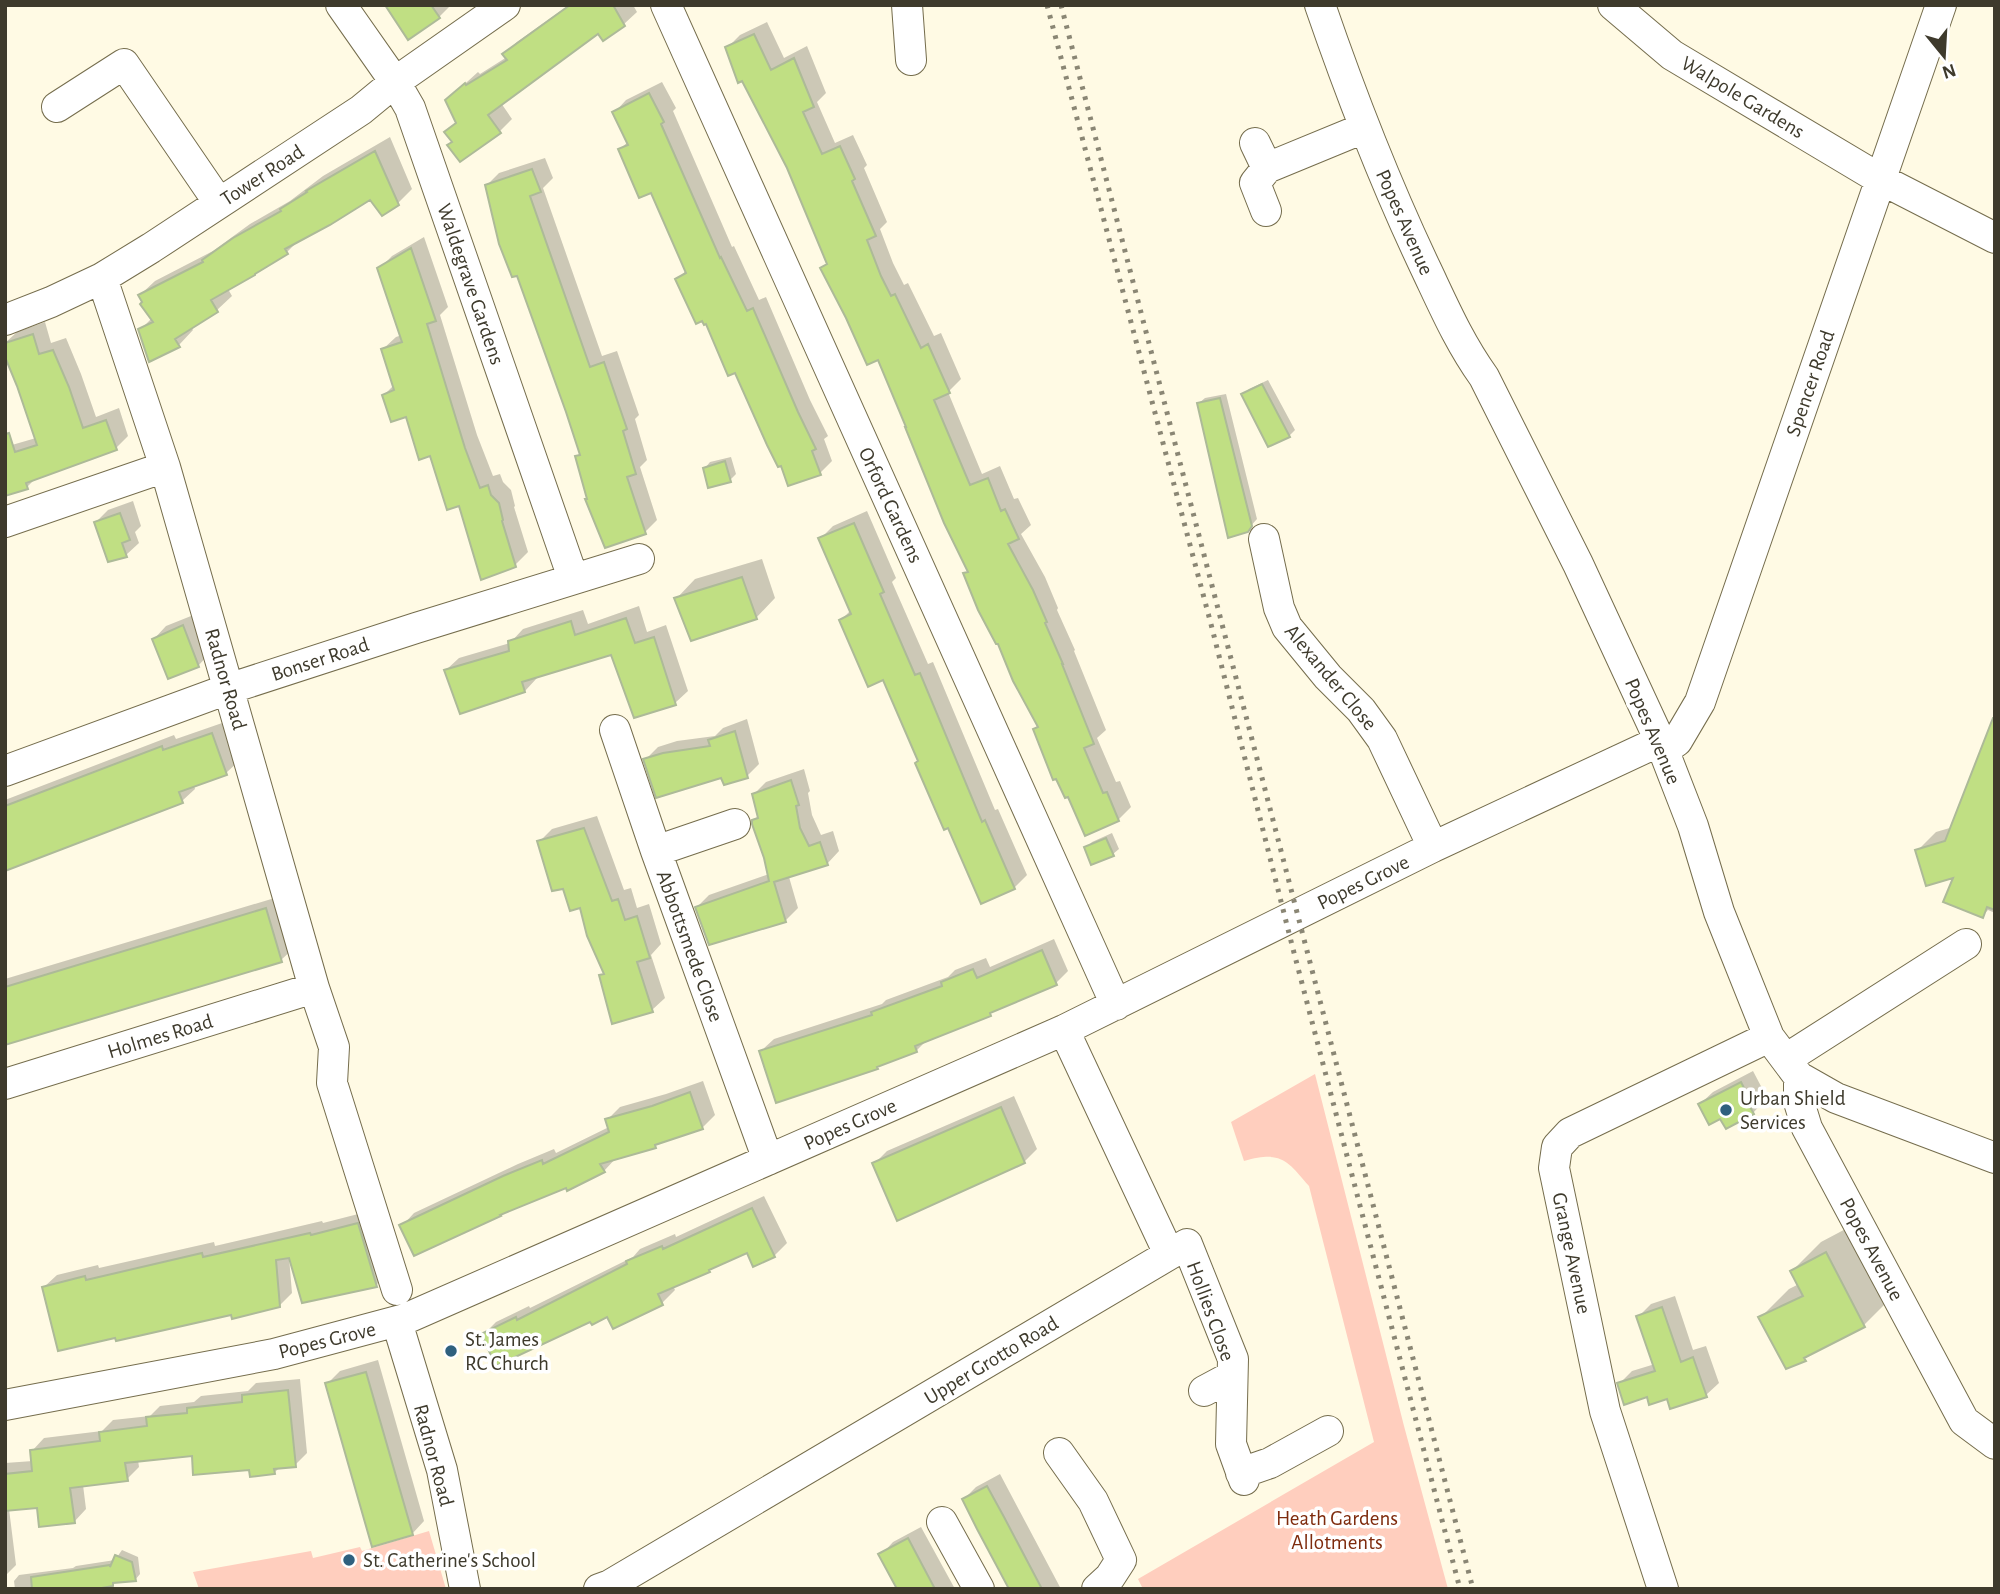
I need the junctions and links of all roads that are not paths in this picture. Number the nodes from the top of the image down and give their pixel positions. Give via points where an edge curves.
1 (341, 5) edge
2 (505, 5) edge
3 (666, 5) edge
4 (907, 5) edge
5 (1320, 5) edge
6 (1613, 5) edge
7 (1941, 5) edge
8 (911, 60) dead end
9 (395, 82) junction
10 (57, 107) dead end
11 (1364, 128) junction
12 (1880, 179) junction
13 (219, 203) junction
14 (1266, 211) dead end
15 (1995, 238) edge
16 (102, 278) junction
17 (5, 320) edge
18 (166, 467) junction
19 (5, 522) edge
20 (1264, 539) dead end
21 (639, 559) dead end
22 (573, 578) junction
23 (228, 689) junction
24 (615, 730) dead end
25 (1662, 746) junction
26 (5, 771) edge
27 (735, 824) dead end
28 (1433, 847) junction
29 (656, 851) junction
30 (1966, 944) dead end
31 (314, 988) junction
32 (1116, 1005) junction
33 (1064, 1030) junction
34 (1785, 1058) junction
35 (5, 1084) edge
36 (1995, 1158) edge
37 (768, 1160) junction
38 (1169, 1254) junction
39 (397, 1290) dead end
40 (397, 1322) junction
41 (1232, 1376) junction
42 (1203, 1391) dead end
43 (5, 1405) edge
44 (1328, 1431) dead end
45 (1995, 1444) edge
46 (1059, 1453) dead end
47 (942, 1522) dead end
48 (465, 1589) edge
49 (599, 1589) edge
50 (979, 1589) edge
51 (1097, 1589) edge
52 (1663, 1589) edge

1 - 9 street, Waldegrave Gardens
2 - 9 street, Tower Road
3 - 32 street, Orford Gardens
4 - 8 street
5 - 11 street, Popes Avenue
6 - 12 street, Walpole Gardens via 1672,55
7 - 12 street, Spencer Road
9 - 13 street, Tower Road
9 - 22 street, Waldegrave Gardens via 410,107
10 - 13 street via 124,64
11 - 14 street via 1261,156 1255,183
11 - 25 street, Popes Avenue via 1464,349 1484,377
12 - 15 street, Walpole Gardens
12 - 25 street, Spencer Road via 1700,702 1677,741
13 - 16 street, Tower Road
16 - 17 street, Tower Road
16 - 18 street, Radnor Road
18 - 19 street
18 - 23 street, Radnor Road
20 - 28 street, Alexander Close via 1287,628 1382,739
21 - 22 street, Bonser Road
22 - 23 street, Bonser Road
23 - 26 street, Bonser Road
23 - 31 street, Radnor Road
24 - 29 street, Abbottsmede Close
25 - 28 street, Popes Grove
25 - 34 street, Popes Avenue via 1693,826 1718,912
27 - 29 street
28 - 32 street, Popes Grove
29 - 37 street, Abbottsmede Close
30 - 34 street, Grange Avenue
31 - 35 street, Holmes Road
31 - 39 street, Radnor Road via 334,1047 332,1083
32 - 33 street, Popes Grove
33 - 37 street, Popes Grove
33 - 38 street
34 - 36 street via 1836,1098
34 - 45 street, Popes Avenue via 1807,1128 1964,1422
34 - 52 street, Grange Avenue via 1570,1133 1557,1147 1554,1168 1605,1411
37 - 40 street, Popes Grove
38 - 41 street, Hollies Close via 1187,1244 1233,1359
38 - 49 street, Upper Grotto Road
40 - 43 street, Popes Grove via 274,1354
40 - 48 street, Radnor Road via 442,1470
41 - 42 street
41 - 44 street, Hollies Close via 1231,1444 1242,1476
46 - 51 street via 1093,1501 1121,1560
47 - 50 street

